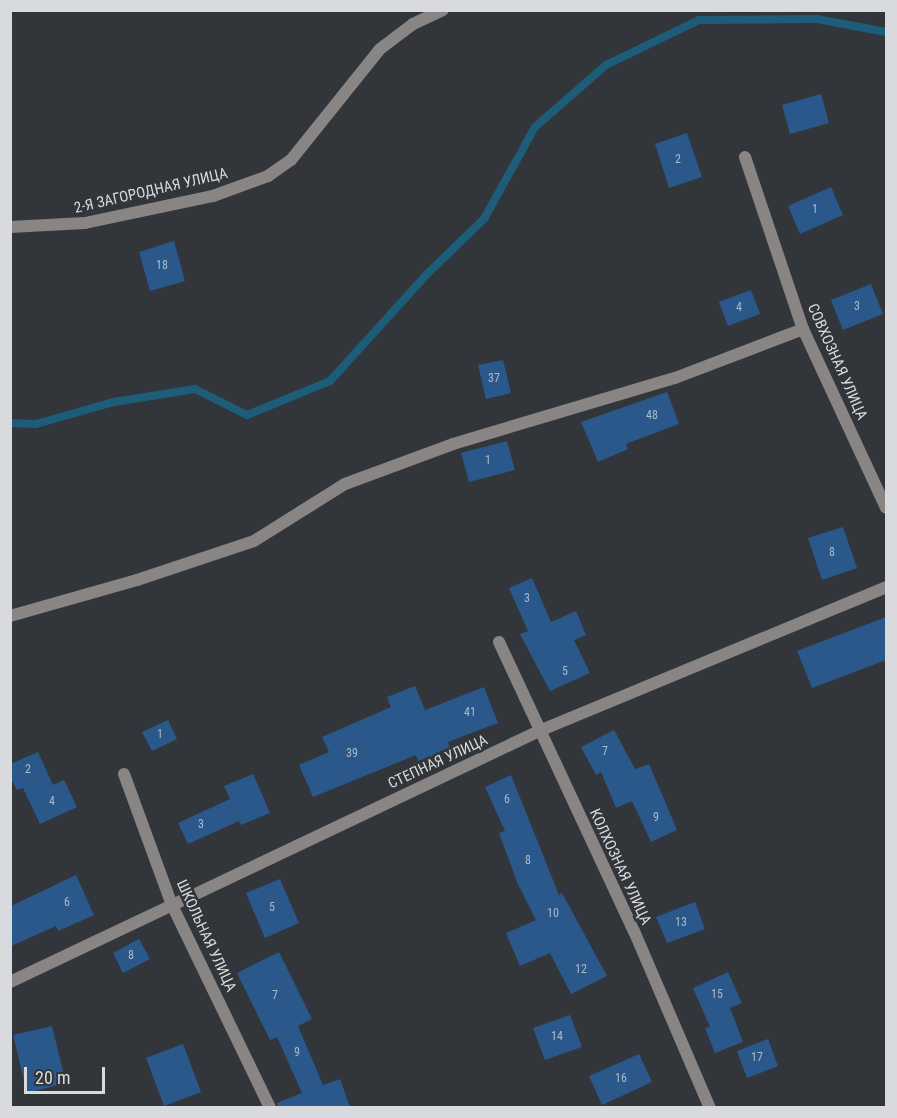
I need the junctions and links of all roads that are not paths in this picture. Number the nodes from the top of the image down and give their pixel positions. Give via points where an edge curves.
1 (443, 10) edge
2 (745, 157) dead end
3 (10, 227) edge
4 (803, 329) junction
5 (886, 508) edge
6 (886, 587) edge
7 (10, 616) edge
8 (499, 642) dead end
9 (539, 731) junction
10 (124, 774) dead end
11 (172, 905) junction
12 (10, 982) edge
13 (270, 1107) edge
14 (711, 1107) edge

1 - 3 street, 2-Я ЗАГОРОДНАЯ УЛИЦА via 412,24 380,49 291,160 268,176 213,196 85,223
2 - 4 street, СОВХОЗНАЯ УЛИЦА
4 - 5 street, СОВХОЗНАЯ УЛИЦА
4 - 7 street via 675,378 453,444 345,484 254,541
6 - 9 street, СТЕПНАЯ УЛИЦА
8 - 9 street, КОЛХОЗНАЯ УЛИЦА
9 - 11 street, СТЕПНАЯ УЛИЦА
9 - 14 street, КОЛХОЗНАЯ УЛИЦА via 639,942
10 - 11 street, ШКОЛЬНАЯ УЛИЦА
11 - 12 street, СТЕПНАЯ УЛИЦА
11 - 13 street, ШКОЛЬНАЯ УЛИЦА

